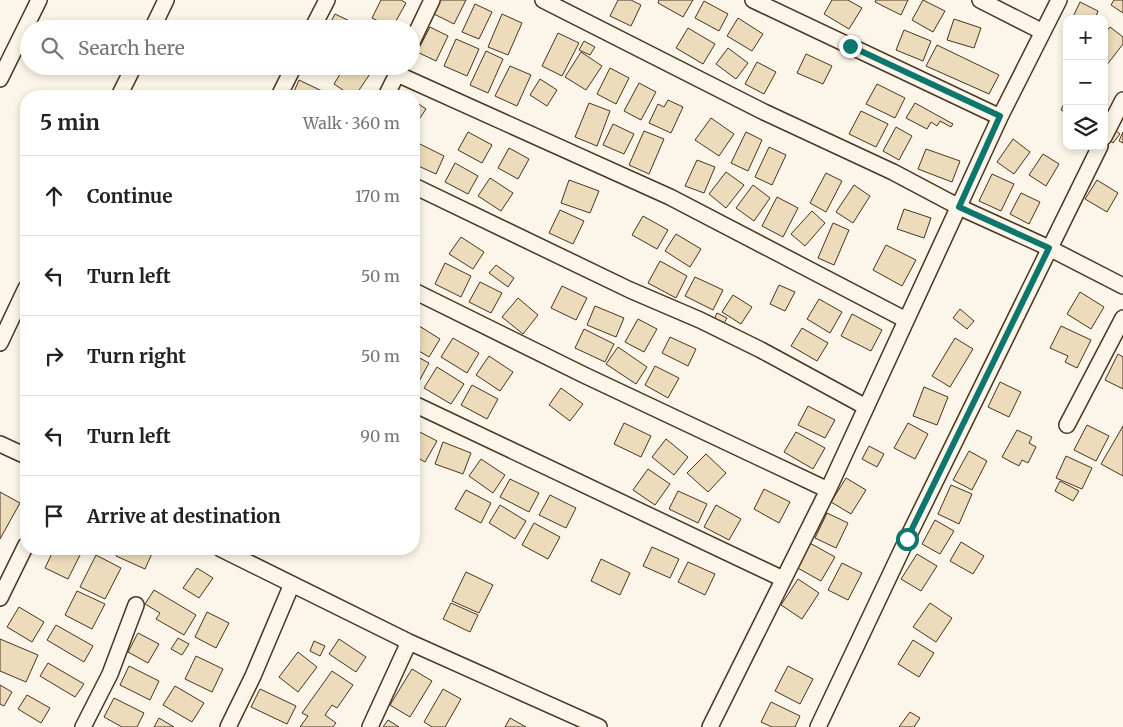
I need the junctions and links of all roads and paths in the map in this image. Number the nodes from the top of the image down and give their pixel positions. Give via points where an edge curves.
1 (40, 0) edge
2 (166, 0) edge
3 (326, 0) edge
4 (432, 0) edge
5 (543, 0) edge
6 (753, 0) edge
7 (980, 0) edge
8 (1060, 0) edge
9 (30, 20) edge
10 (156, 20) edge
11 (316, 20) edge
12 (420, 25) edge
13 (1043, 32) junction
14 (20, 40) edge
15 (130, 75) edge
16 (290, 75) edge
17 (396, 75) edge
18 (410, 75) edge
19 (0, 79) edge
20 (122, 90) edge
21 (282, 90) edge
22 (389, 90) edge
23 (1123, 100) edge
24 (1000, 116) junction
25 (1108, 129) edge
26 (1098, 150) edge
27 (420, 189) edge
28 (959, 207) junction
29 (1049, 248) junction
30 (1123, 286) edge
31 (420, 294) edge
32 (20, 301) edge
33 (1123, 318) edge
34 (906, 320) junction
35 (0, 343) edge
36 (420, 407) edge
37 (866, 407) junction
38 (1067, 425) dead end
39 (0, 444) edge
40 (20, 453) edge
41 (828, 490) junction
42 (20, 555) edge
43 (233, 555) edge
44 (783, 579) junction
45 (4, 580) edge
46 (292, 584) junction
47 (0, 598) edge
48 (136, 605) dead end
49 (409, 642) junction
50 (84, 727) edge
51 (228, 727) edge
52 (370, 727) edge
53 (599, 727) edge
54 (710, 727) edge
55 (818, 727) edge

1 - 9 street
2 - 10 street
3 - 11 street
4 - 12 street
5 - 28 street
6 - 24 street
7 - 13 street
8 - 13 street
13 - 24 street
14 - 19 street
15 - 20 street
16 - 21 street
17 - 22 street
18 - 34 street via 670,197
23 - 25 street
24 - 28 street
26 - 29 street
27 - 37 street via 630,290 700,320
28 - 29 street
28 - 34 street
29 - 30 street
29 - 55 street
31 - 41 street
32 - 35 street
33 - 38 street
34 - 37 street
36 - 44 street
37 - 41 street
39 - 40 street
41 - 44 street
42 - 45 street
43 - 46 street
44 - 54 street
45 - 47 street
46 - 49 street
46 - 51 street
48 - 50 street via 110,674
49 - 52 street
49 - 53 street

